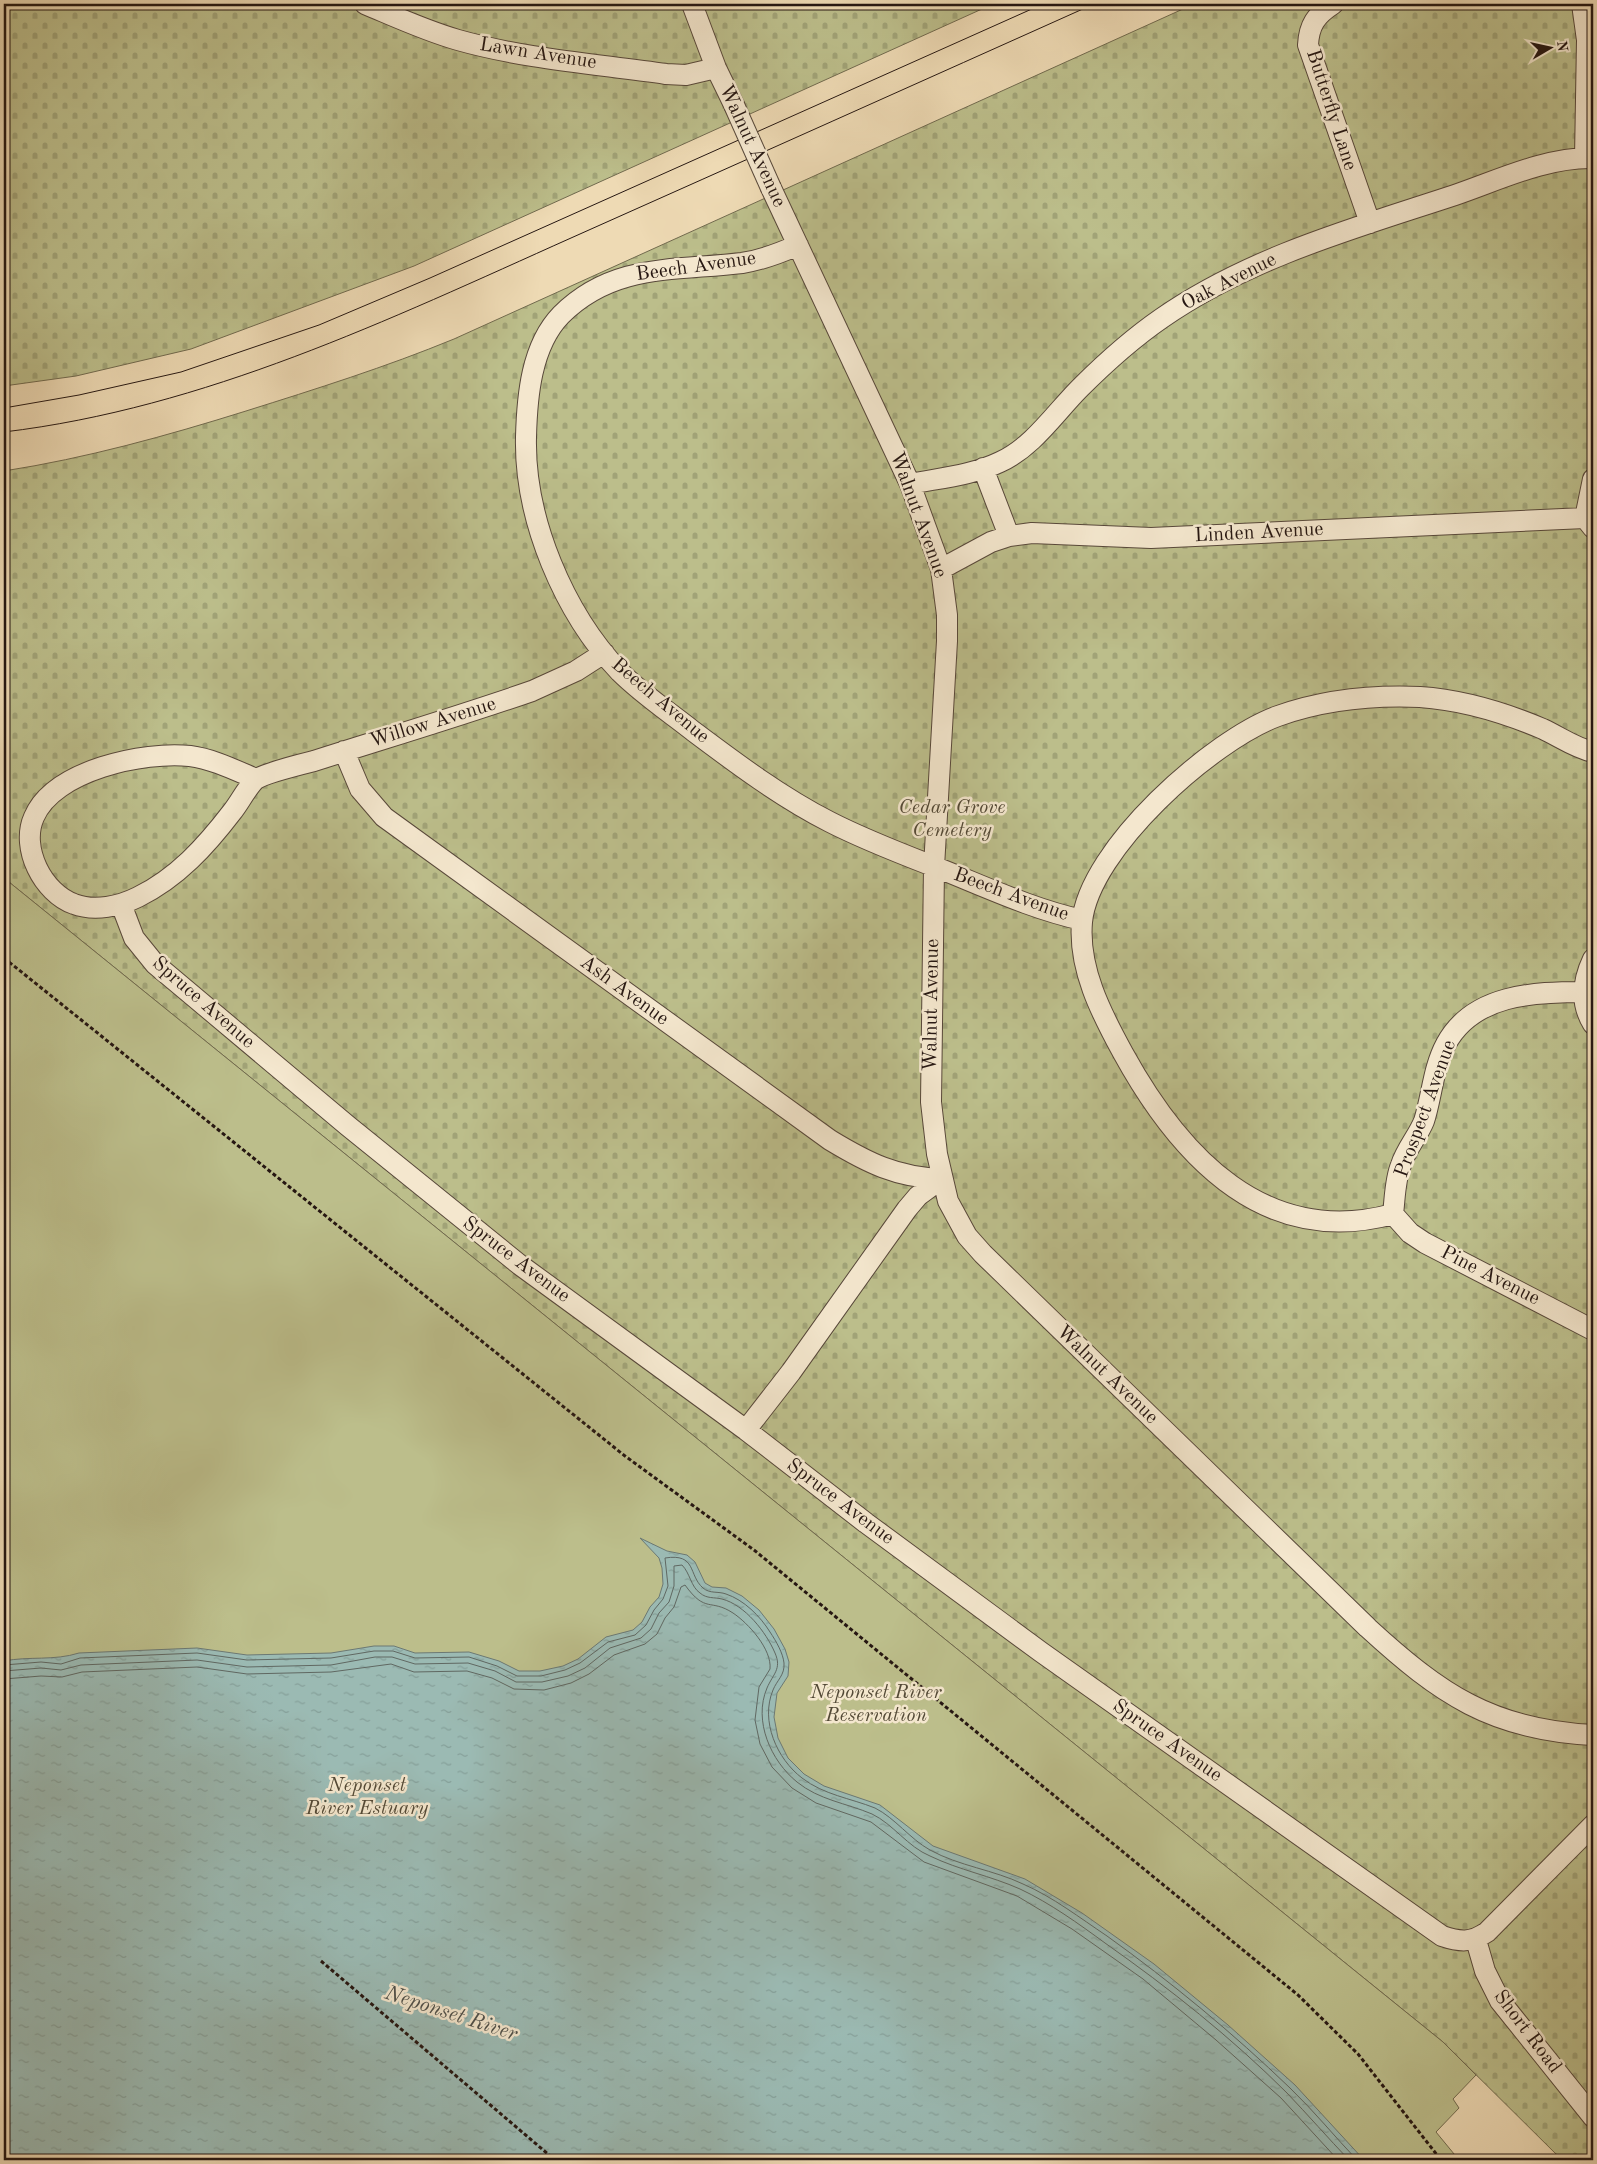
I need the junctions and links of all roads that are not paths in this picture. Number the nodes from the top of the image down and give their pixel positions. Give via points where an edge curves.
1 (365, 4) edge
2 (692, 4) edge
3 (1333, 4) edge
4 (1582, 4) edge
5 (716, 68) junction
6 (1589, 158) edge
7 (1370, 223) junction
8 (798, 245) junction
9 (983, 468) junction
10 (1593, 479) edge
11 (910, 484) junction
12 (1589, 523) edge
13 (1010, 536) junction
14 (941, 569) junction
15 (604, 653) junction
16 (344, 751) junction
17 (1593, 752) edge
18 (256, 779) junction
19 (934, 867) junction
20 (121, 904) junction
21 (1082, 920) junction
22 (1593, 959) edge
23 (1584, 992) junction
24 (1593, 1024) edge
25 (942, 1179) junction
26 (1393, 1214) junction
27 (1593, 1330) edge
28 (746, 1430) junction
29 (1593, 1735) edge
30 (1593, 1825) edge
31 (1476, 1940) junction
32 (1593, 2117) edge

1 - 5 lane, Lawn Avenue via 443,35 518,52 666,74 686,75
2 - 5 lane, Walnut Avenue
3 - 7 lane, Butterfly Lane via 1314,19 1308,45
4 - 6 lane via 1587,40
5 - 8 lane, Walnut Avenue, bridge
6 - 7 lane, Oak Avenue via 1547,164
7 - 9 lane, Oak Avenue via 1273,259 1176,309 1112,359 1030,441 1001,462
8 - 11 lane, Walnut Avenue
8 - 15 lane, Beech Avenue via 752,261 665,268 621,278 600,286 577,301 559,317 547,334 529,388 525,454 528,488 548,554 575,610
9 - 11 lane, Oak Avenue
9 - 13 lane
10 - 12 lane
11 - 14 lane, Walnut Avenue
12 - 13 lane, Linden Avenue via 1151,538 1053,533
13 - 14 lane, Linden Avenue via 991,542
14 - 19 lane, Walnut Avenue via 948,641
15 - 16 lane, Willow Avenue via 532,692
15 - 19 lane, Beech Avenue via 642,690 775,790 860,837
16 - 18 lane, Willow Avenue
16 - 25 lane, Ash Avenue via 360,789 384,818 830,1140 887,1171
17 - 21 lane via 1501,712 1450,700 1421,697 1363,699 1278,716 1229,741 1153,806 1109,857 1086,901
18 - 20 lane via 216,832 178,873
18 - 20 lane via 213,761 168,754 148,756 81,776 43,801 29,831 34,858 45,882 73,904 89,907
19 - 21 lane, Beech Avenue via 1037,908
19 - 25 lane, Walnut Avenue via 930,1070 934,1131
20 - 28 lane, Spruce Avenue via 134,938 155,964 513,1260
21 - 26 lane via 1081,940 1086,969 1101,1011 1166,1122 1205,1164 1238,1192 1284,1212 1358,1222
22 - 23 lane via 1585,978
23 - 24 lane via 1587,1012
23 - 26 lane, Prospect Avenue via 1506,999 1471,1014 1458,1027 1446,1045 1423,1122 1400,1165
25 - 28 lane via 912,1202
25 - 29 lane, Walnut Avenue via 956,1220 983,1254 1393,1651 1445,1692 1471,1707 1533,1728
26 - 27 lane, Pine Avenue via 1410,1233 1426,1243
28 - 31 lane, Spruce Avenue via 1041,1652 1442,1936 1463,1942
30 - 31 lane via 1497,1924
31 - 32 lane, Short Road via 1485,1972 1500,2001

